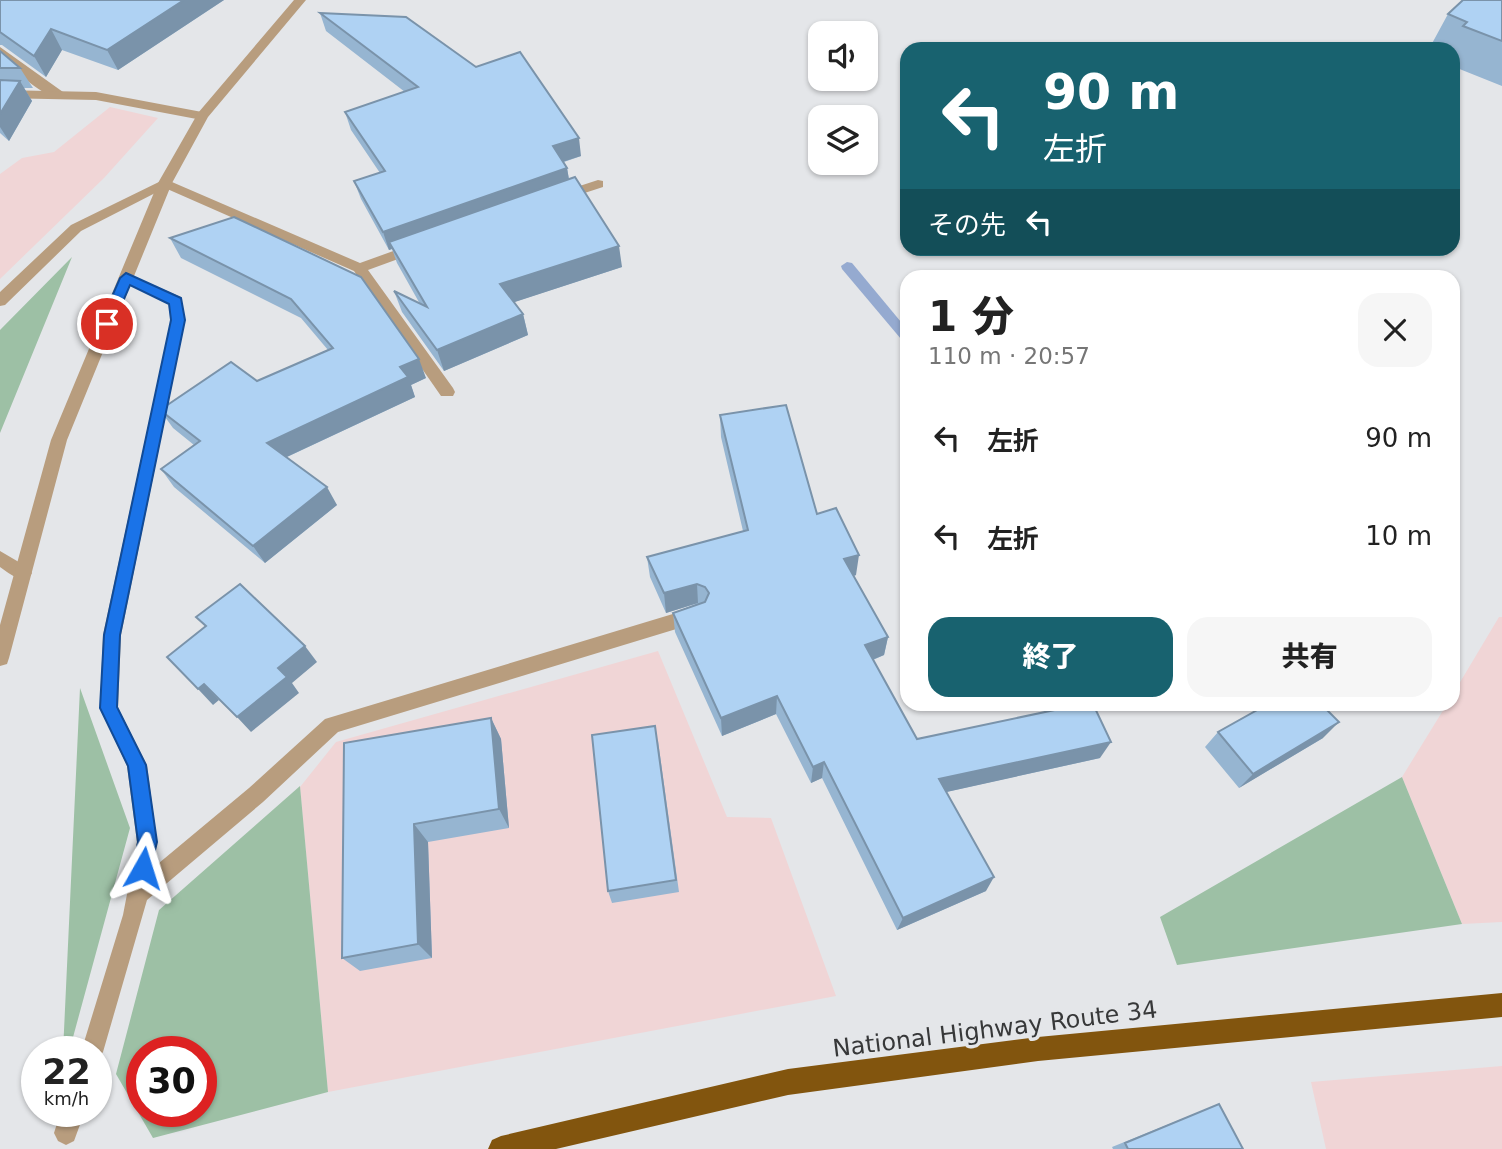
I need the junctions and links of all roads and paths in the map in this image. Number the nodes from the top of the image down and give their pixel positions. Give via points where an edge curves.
1 (300, 0) edge
2 (0, 51) edge
3 (0, 94) edge
4 (59, 95) junction
5 (202, 116) junction
6 (165, 183) junction
7 (598, 184) dead end
8 (548, 202) edge
9 (435, 242) edge
10 (359, 268) junction
11 (126, 278) junction
12 (0, 301) edge
13 (447, 393) dead end
14 (0, 558) edge
15 (23, 573) junction
16 (699, 614) edge
17 (0, 659) edge
18 (138, 894) junction
19 (1502, 1005) edge
20 (97, 1036) edge
21 (501, 1149) edge

1 - 5 street
2 - 4 street
3 - 4 street
4 - 5 street via 96,96
5 - 6 street
6 - 10 street
6 - 11 street
6 - 12 street via 76,228
7 - 8 street
9 - 10 street
10 - 13 street
11 - 15 street via 59,440
11 - 18 street via 176,301 178,320 112,635 108,708 137,765 148,842
14 - 15 street
15 - 17 street
16 - 18 street via 332,725
18 - 20 street
19 - 21 highway, National Highway Route 34 via 1038,1049 788,1082

